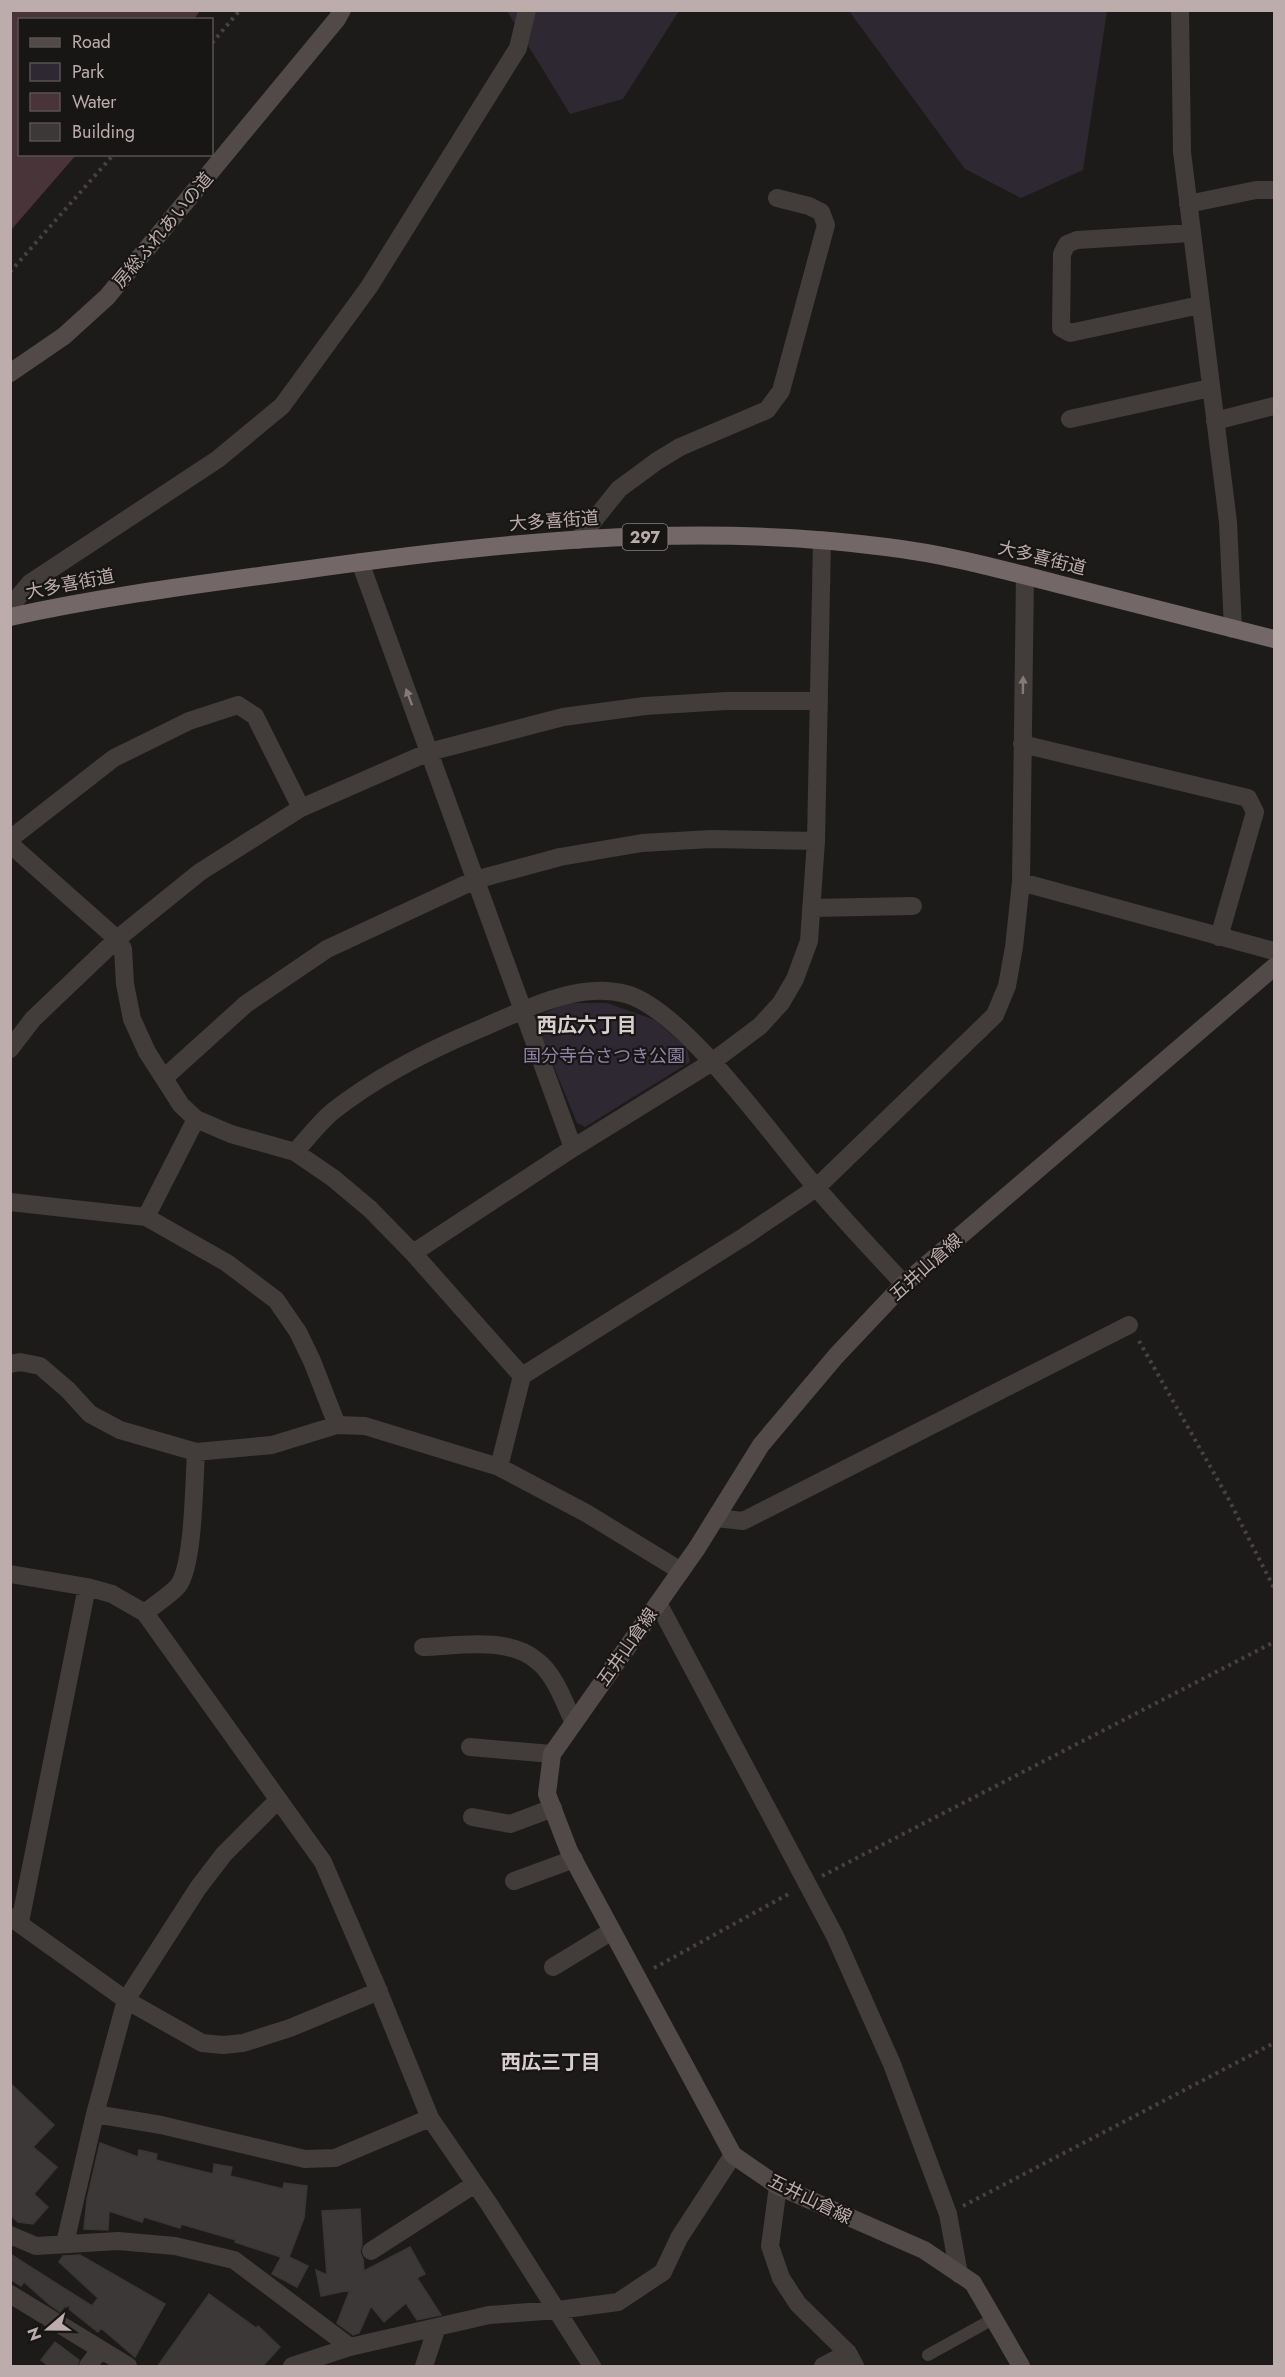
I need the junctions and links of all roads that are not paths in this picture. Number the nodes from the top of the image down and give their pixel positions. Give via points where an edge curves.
1 (342, 10) edge
2 (527, 10) edge
3 (1180, 10) edge
4 (1275, 190) edge
5 (777, 198) dead end
6 (1188, 204) junction
7 (1191, 233) junction
8 (1200, 305) junction
9 (10, 373) edge
10 (1210, 388) junction
11 (1275, 406) edge
12 (1070, 419) dead end
13 (1215, 421) junction
14 (578, 540) junction
15 (822, 540) junction
16 (360, 562) junction
17 (1025, 575) junction
18 (10, 615) edge
19 (1233, 628) junction
20 (1275, 639) edge
21 (819, 701) junction
22 (1022, 744) junction
23 (429, 752) junction
24 (301, 808) junction
25 (10, 839) edge
26 (816, 841) junction
27 (10, 844) edge
28 (475, 880) junction
29 (1021, 882) junction
30 (913, 906) dead end
31 (811, 908) junction
32 (1219, 937) junction
33 (117, 939) junction
34 (1275, 951) edge
35 (1275, 967) edge
36 (523, 1010) junction
37 (10, 1049) edge
38 (712, 1062) junction
39 (164, 1078) junction
40 (196, 1119) junction
41 (573, 1148) junction
42 (295, 1152) junction
43 (816, 1188) junction
44 (10, 1202) edge
45 (146, 1217) junction
46 (413, 1253) junction
47 (904, 1284) junction
48 (1129, 1325) road end
49 (10, 1364) edge
50 (522, 1376) junction
51 (337, 1425) junction
52 (196, 1452) junction
53 (499, 1467) junction
54 (716, 1518) junction
55 (681, 1571) junction
56 (10, 1574) edge
57 (87, 1587) junction
58 (658, 1603) junction
59 (145, 1613) junction
60 (423, 1647) dead end
61 (574, 1723) junction
62 (470, 1747) dead end
63 (552, 1754) junction
64 (277, 1801) junction
65 (553, 1808) junction
66 (472, 1817) dead end
67 (574, 1859) junction
68 (514, 1881) dead end
69 (15, 1919) edge
70 (612, 1931) junction
71 (553, 1967) dead end
72 (379, 1991) junction
73 (126, 2000) junction
74 (95, 2114) junction
75 (430, 2118) junction
76 (733, 2155) junction
77 (475, 2184) junction
78 (778, 2186) junction
79 (10, 2235) edge
80 (65, 2243) junction
81 (371, 2251) dead end
82 (959, 2274) junction
83 (10, 2294) edge
84 (558, 2310) junction
85 (993, 2319) junction
86 (437, 2327) junction
87 (350, 2347) junction
88 (100, 2350) junction
89 (928, 2355) dead end
90 (851, 2360) edge
91 (88, 2367) edge
92 (128, 2367) edge
93 (292, 2367) edge
94 (424, 2367) edge
95 (592, 2367) edge
96 (823, 2367) edge
97 (1021, 2367) edge

1 - 9 main road, 房総ふれあいの道 via 107,297 64,336
2 - 18 street via 518,48 369,287 282,406 218,459 30,584 14,602
3 - 6 street via 1182,152
4 - 6 street via 1256,190
5 - 14 street via 821,212 825,225 781,391 767,410 680,447 657,461 619,489
6 - 7 street
7 - 8 street
7 - 8 street via 1077,240 1067,244 1062,254 1061,327 1070,333
8 - 10 street
10 - 12 street
10 - 13 street
11 - 13 street
13 - 19 street via 1228,522
14 - 15 highway, 大多喜街道 / 297 via 758,535
14 - 16 highway, 大多喜街道 / 297
15 - 17 highway, 大多喜街道 / 297 via 915,551
15 - 21 street
16 - 18 highway, 大多喜街道 / 297
23 -> 16 street
17 - 19 highway, 大多喜街道 / 297
22 -> 17 street
19 - 20 highway, 大多喜街道 / 297
21 - 23 street via 645,706 563,717
21 - 26 street
22 - 29 street
22 - 32 street via 1248,798 1255,812
23 - 24 street
23 - 28 street
24 - 25 street via 255,716 238,705 189,721 114,758
24 - 33 street via 200,872
26 - 28 street via 711,839 642,843 560,857
26 - 31 street
27 - 33 street
28 - 36 street
28 - 39 street via 327,949 246,1004
29 - 32 street
29 - 43 street via 1007,986 995,1015
30 - 31 street
31 - 38 street via 809,941 781,1004
32 - 34 street
33 - 37 street via 33,1019
33 - 39 street via 123,949 132,1019
35 - 47 main road, 五井山倉線
36 - 38 street via 571,994 625,994 666,1015
36 - 41 street
36 - 42 street via 393,1071 331,1113
38 - 41 street
38 - 43 street
39 - 40 street via 181,1105
40 - 42 street via 231,1134
40 - 45 street
41 - 46 street
42 - 46 street via 370,1209
43 - 47 street
43 - 50 street
44 - 45 street
45 - 51 street via 227,1263 276,1300 298,1332
46 - 50 street
47 - 54 main road, 五井山倉線 via 760,1445
48 - 54 street via 743,1521
49 - 52 street via 40,1366 90,1414 120,1430
50 - 53 street
51 - 52 street via 272,1444
51 - 53 street via 365,1426
52 - 59 street via 192,1534 179,1585
53 - 55 street via 586,1513
54 - 55 main road, 五井山倉線
55 - 58 main road, 五井山倉線
56 - 57 street
57 - 59 street via 112,1594
57 - 69 street
58 - 61 main road, 五井山倉線
58 - 82 street via 835,1936 892,2064 948,2214
59 - 64 street
60 - 61 street via 506,1646 536,1659 556,1685
61 - 63 main road, 五井山倉線
62 - 63 street
63 - 65 main road, 五井山倉線 via 547,1794
64 - 72 street via 323,1862
64 - 73 street via 224,1854 198,1888
65 - 66 street via 510,1824
65 - 67 main road, 五井山倉線
67 - 68 street
67 - 70 main road, 五井山倉線
69 - 73 street
70 - 71 street
70 - 76 main road, 五井山倉線
72 - 73 street via 290,2028 223,2045 202,2043
72 - 75 street
73 - 74 street
74 - 75 street via 161,2125 305,2159 335,2158
74 - 80 street
75 - 77 street
76 - 78 main road, 五井山倉線
76 - 84 street via 679,2238 663,2272 618,2302
77 - 81 street
77 - 84 street
78 - 82 main road, 五井山倉線 via 924,2250
78 - 90 street via 770,2246 781,2278 798,2304
79 - 80 street via 36,2246
80 - 87 street via 118,2241 175,2246 234,2260
82 - 85 main road, 五井山倉線 via 973,2283
83 - 88 street
84 - 86 street via 489,2315
84 - 95 street
85 - 89 lane
85 - 97 main road, 五井山倉線
86 - 87 street
86 - 94 street
87 - 93 street
88 - 91 street
88 - 92 street
90 - 96 street

